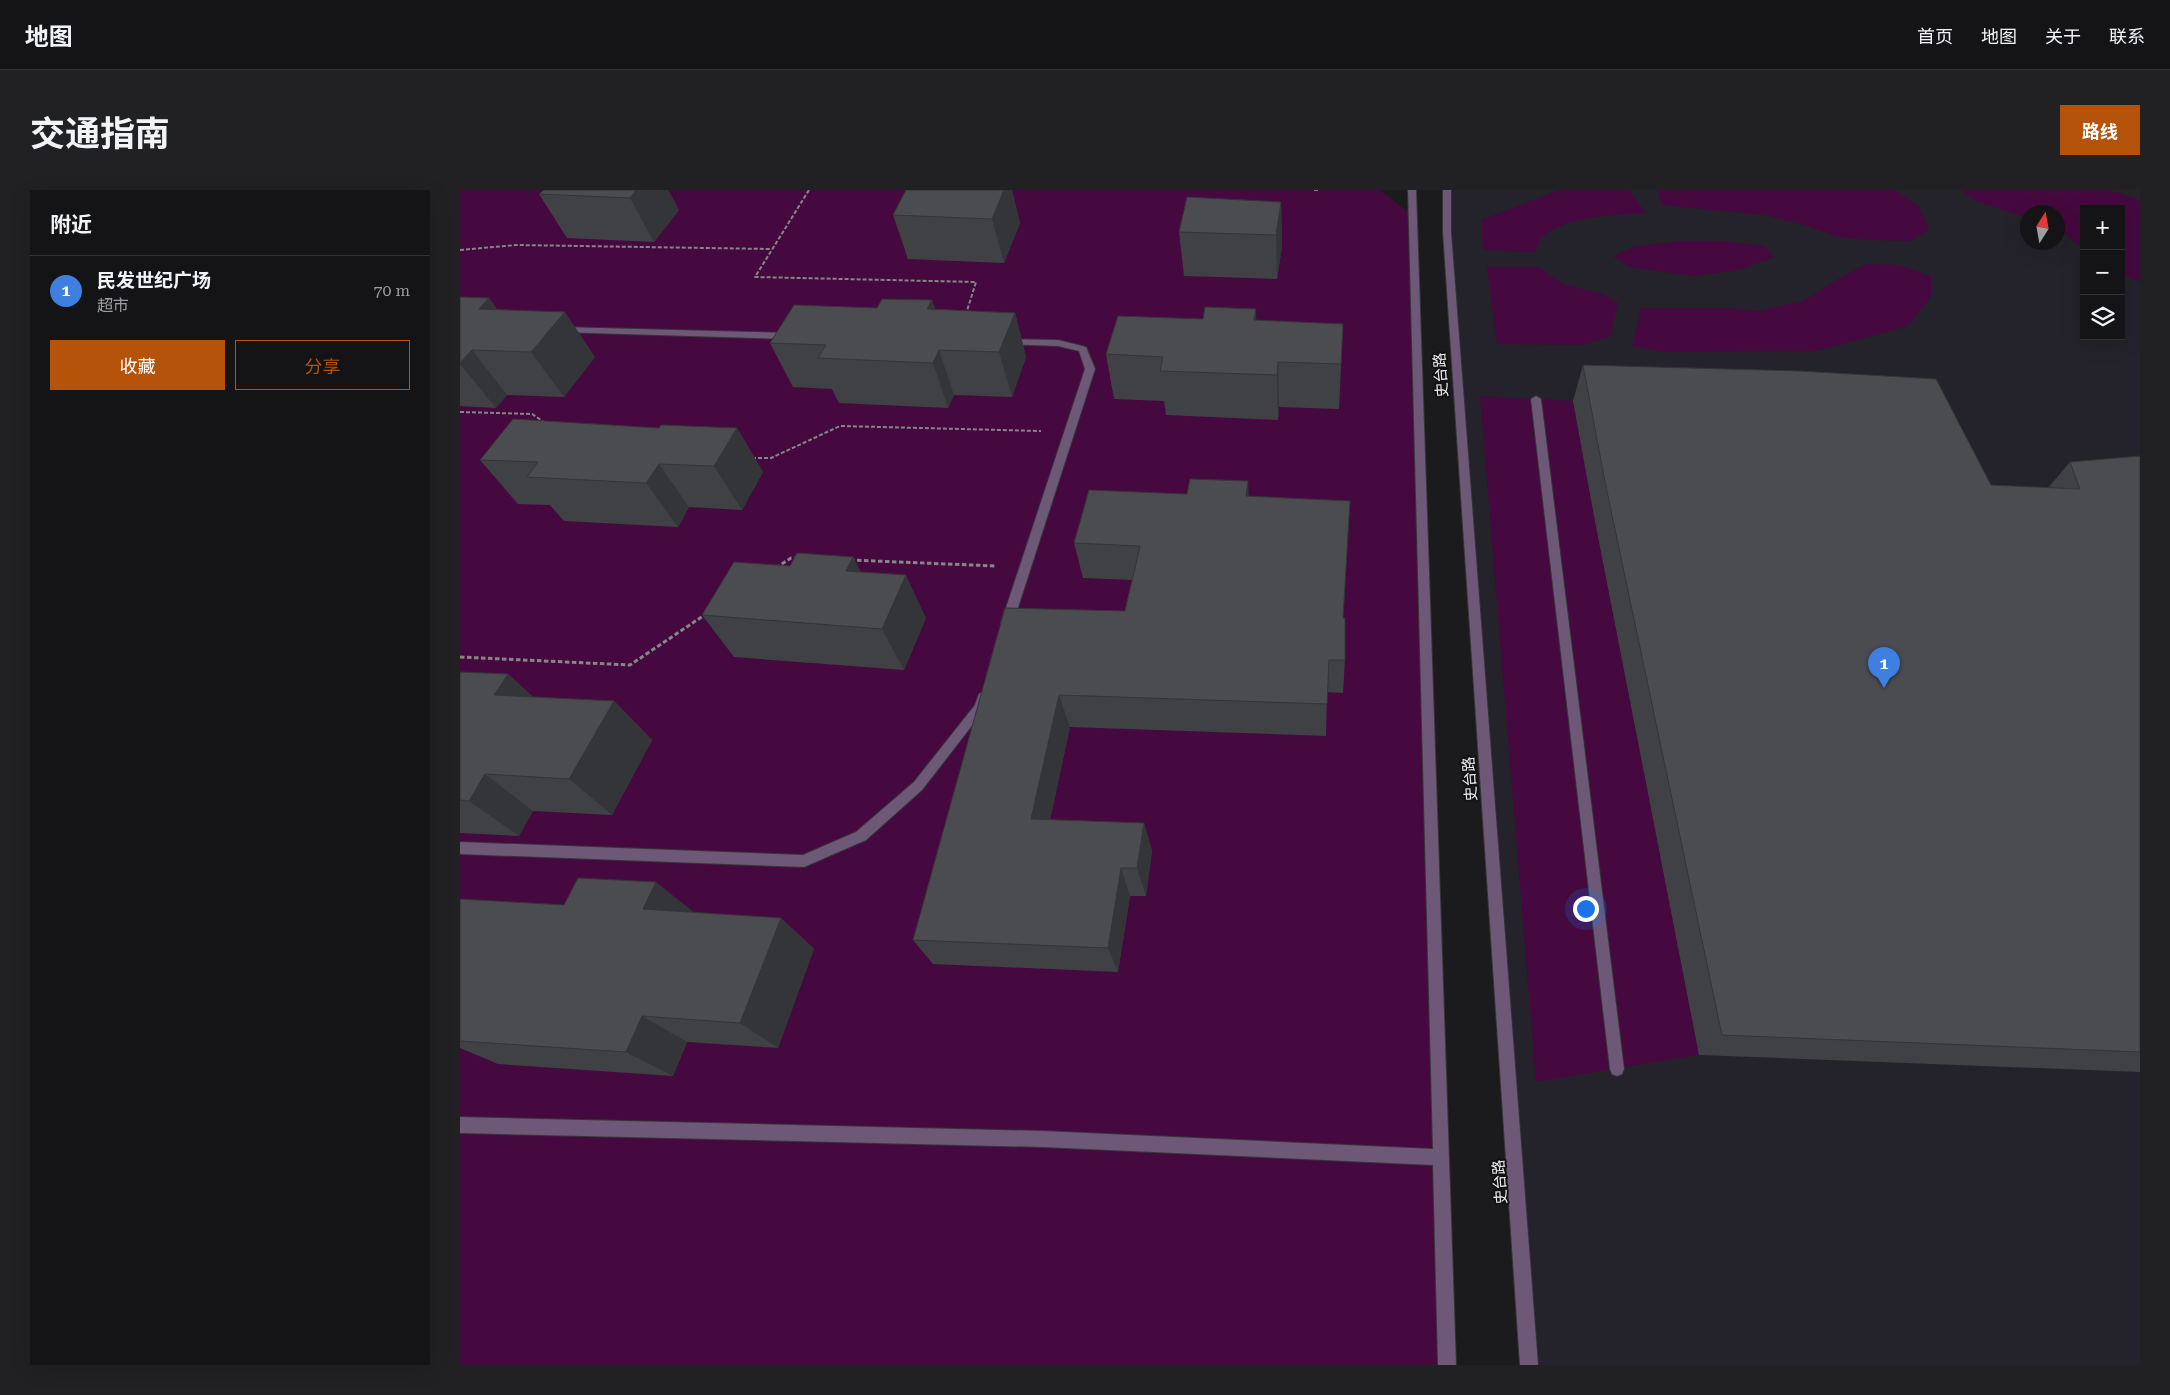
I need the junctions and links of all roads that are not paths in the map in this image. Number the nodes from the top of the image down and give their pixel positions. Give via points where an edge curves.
1 (1412, 190) edge
2 (1448, 190) edge
3 (550, 329) edge
4 (798, 336) edge
5 (994, 342) edge
6 (1536, 399) dead end
7 (1003, 636) edge
8 (986, 689) edge
9 (460, 848) edge
10 (1617, 1068) dead end
11 (460, 1124) edge
12 (1441, 1157) junction
13 (1447, 1365) edge
14 (1530, 1365) edge

1 - 12 street, 史台路
2 - 14 street, 史台路 via 1446,232
3 - 4 street
5 - 7 street via 1058,343 1083,349 1090,369
6 - 10 street
8 - 9 street via 980,707 918,786 861,836 804,861
11 - 12 street via 1043,1139
12 - 13 street, 史台路

